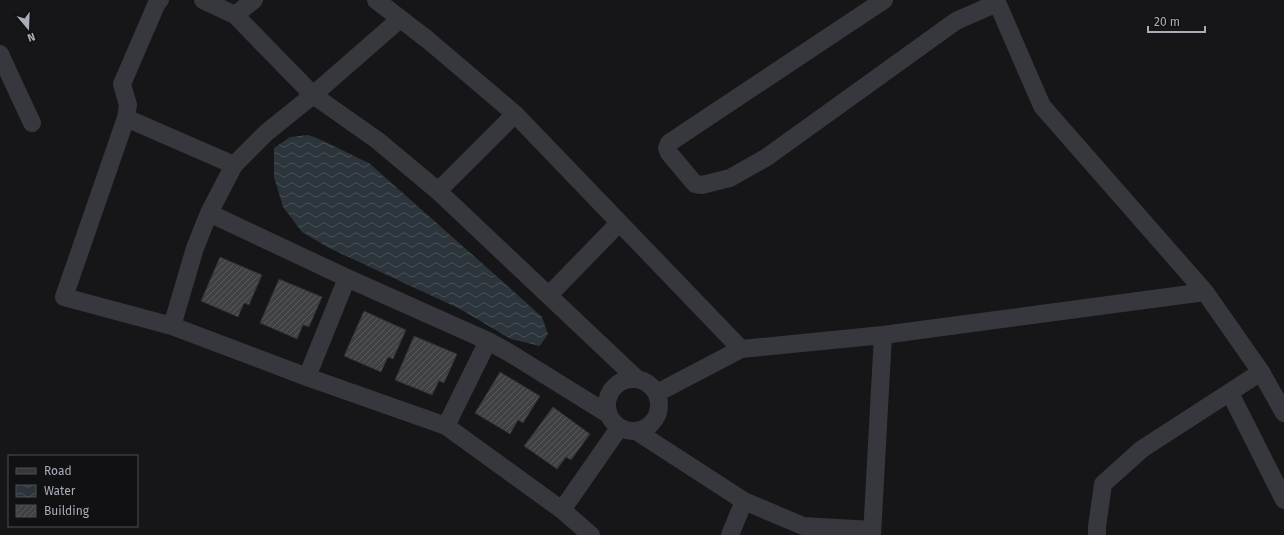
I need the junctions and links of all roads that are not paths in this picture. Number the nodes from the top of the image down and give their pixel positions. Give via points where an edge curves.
1 (160, 0) edge
2 (203, 0) edge
3 (254, 0) edge
4 (376, 0) edge
5 (884, 0) edge
6 (996, 2) edge
7 (235, 15) junction
8 (400, 19) junction
9 (0, 54) edge
10 (313, 95) junction
11 (515, 114) junction
12 (126, 118) junction
13 (32, 123) dead end
14 (234, 165) junction
15 (438, 191) junction
16 (209, 213) junction
17 (619, 223) junction
18 (347, 278) junction
19 (1205, 292) junction
20 (549, 295) junction
21 (172, 326) junction
22 (883, 335) junction
23 (488, 342) junction
24 (741, 349) junction
25 (1261, 372) junction
26 (307, 377) junction
27 (637, 379) junction
28 (658, 393) junction
29 (1230, 393) junction
30 (1284, 413) edge
31 (608, 414) junction
32 (446, 426) junction
33 (628, 430) junction
34 (1284, 500) edge
35 (744, 501) junction
36 (562, 510) junction
37 (872, 533) edge
38 (591, 535) edge
39 (730, 535) edge
40 (1097, 535) edge

1 - 12 street via 122,84 128,105
2 - 7 street
3 - 7 street
4 - 8 street
5 - 6 street via 669,143 669,153 695,184 702,185 730,178 767,157 956,21
6 - 19 street via 1042,106
7 - 10 street
8 - 10 street
8 - 11 street
9 - 13 street
10 - 14 street via 266,133
10 - 15 street via 377,140
11 - 15 street
11 - 17 street
12 - 14 street
12 - 21 street via 64,297
14 - 16 street
15 - 20 street
16 - 18 street
16 - 21 street via 195,248
17 - 20 street
17 - 24 street
18 - 23 street
18 - 26 street
19 - 22 street
19 - 25 street
20 - 27 street
21 - 26 street
22 - 24 street
22 - 37 street
23 - 31 street
23 - 32 street
24 - 28 street
25 - 29 street
25 - 30 street
26 - 32 street
27 - 28 street via 646,381
27 - 31 street via 624,380 613,388 606,405
28 - 33 street via 659,410 651,425 644,429
29 - 34 street
29 - 40 street via 1142,450 1103,484
31 - 33 street via 613,422
32 - 36 street
33 - 35 street
33 - 36 street
35 - 37 street via 803,526
35 - 39 street
36 - 38 street

